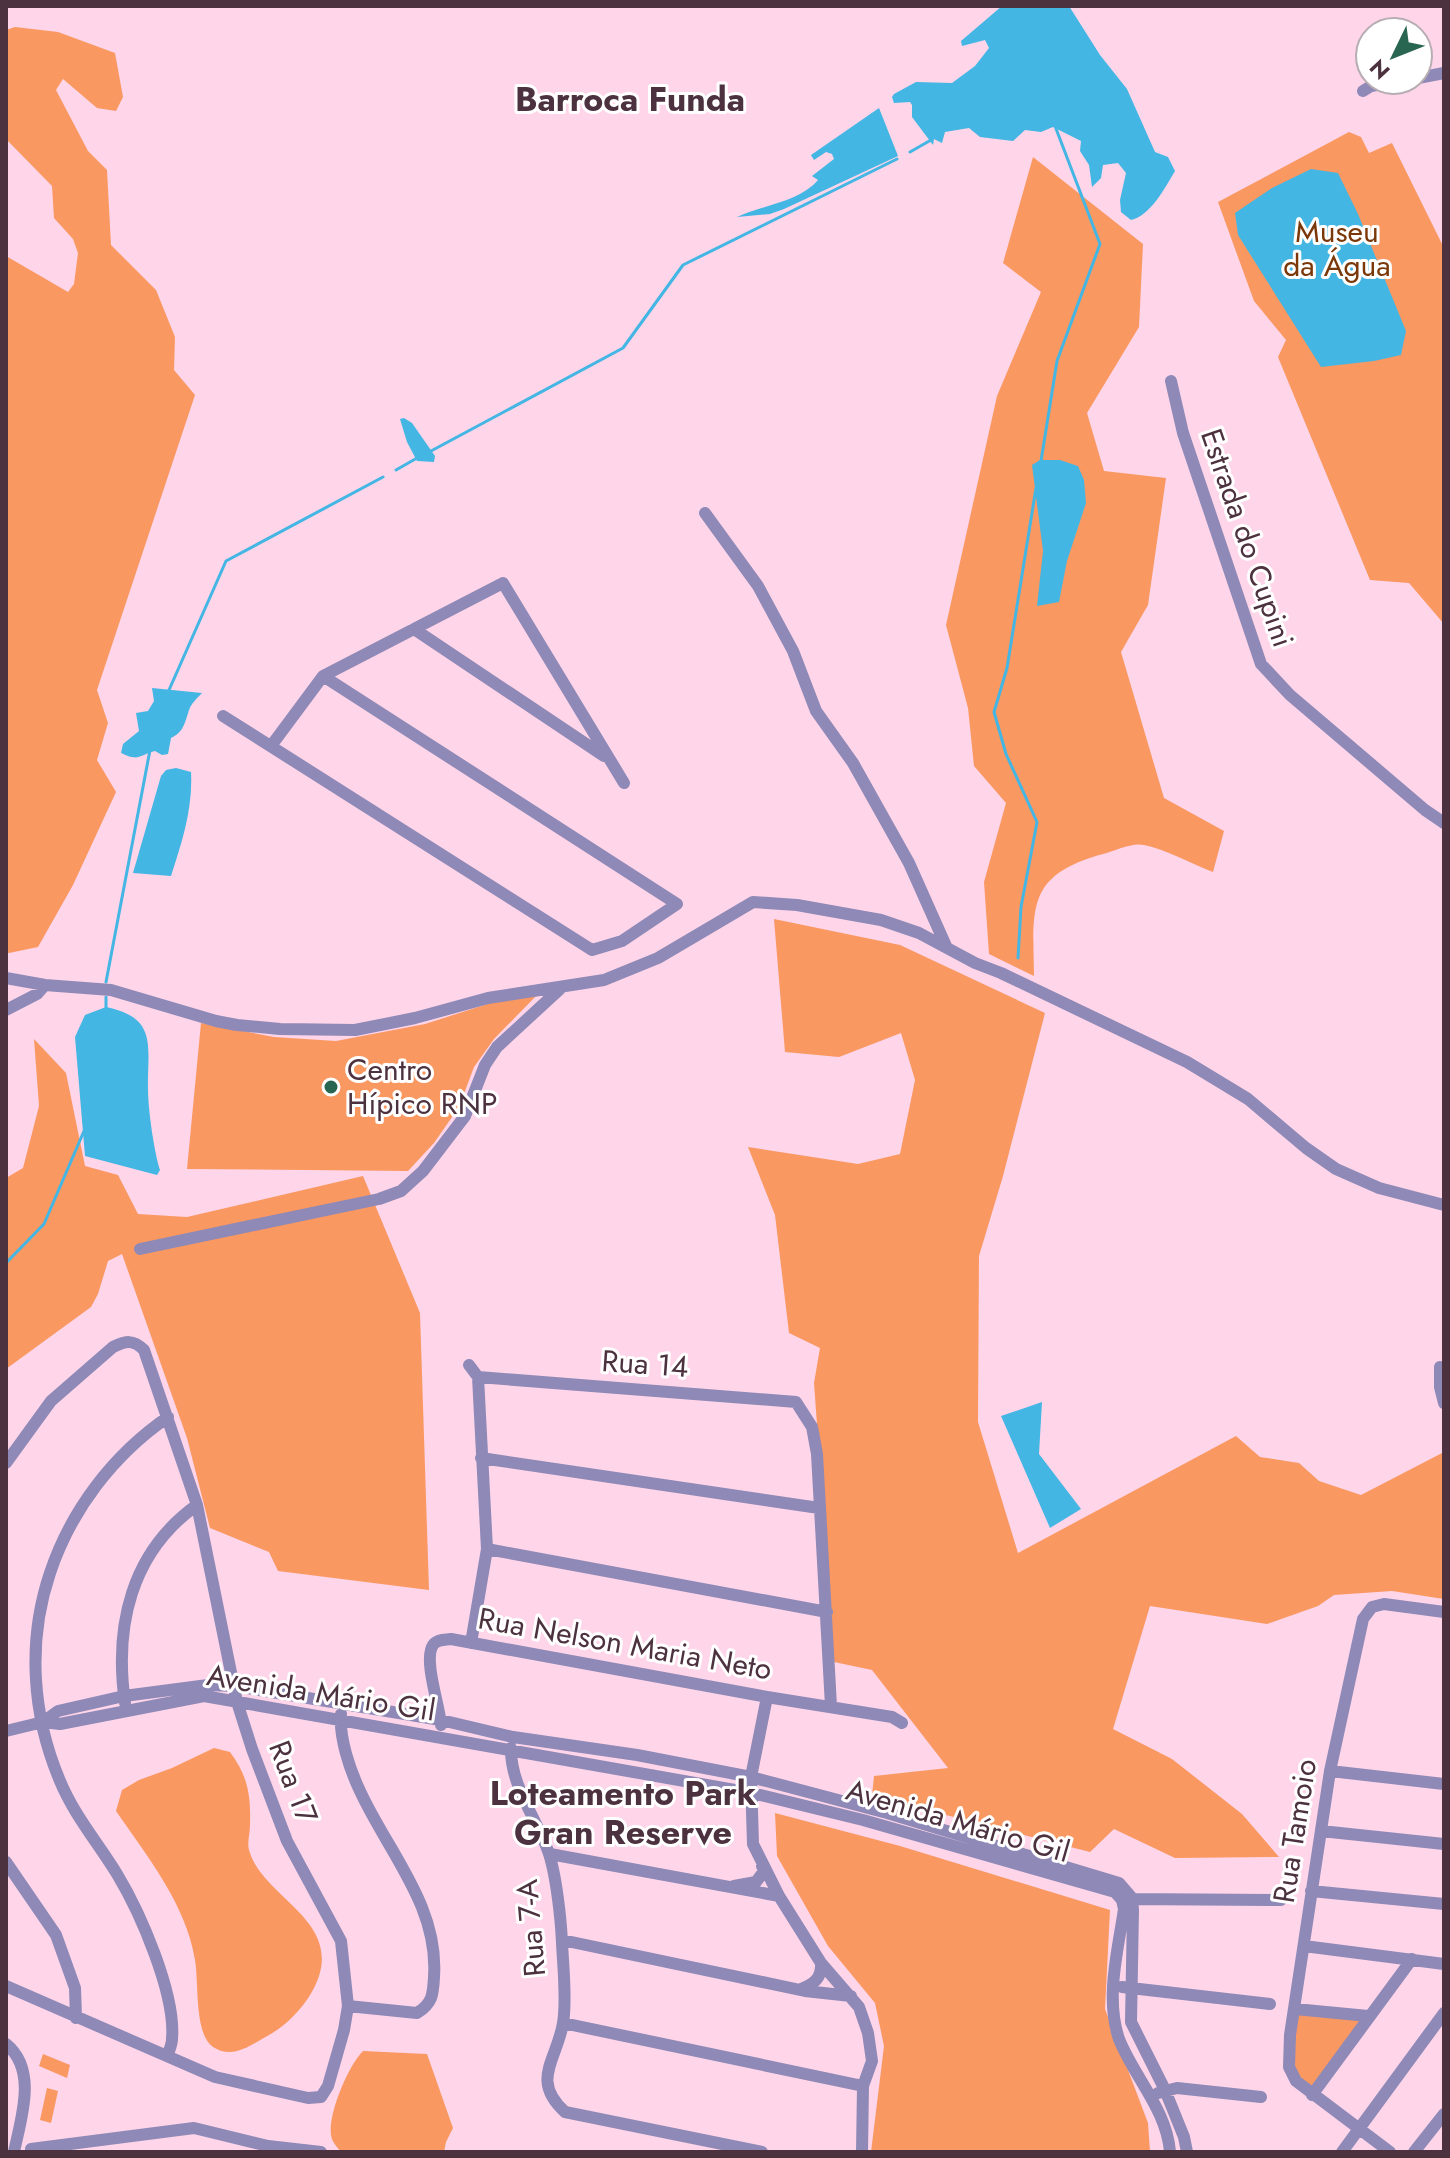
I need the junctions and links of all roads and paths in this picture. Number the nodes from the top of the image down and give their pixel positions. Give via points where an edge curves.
1 (1171, 381) dead end
2 (705, 513) dead end
3 (414, 629) junction
4 (323, 676) junction
5 (223, 716) dead end
6 (271, 746) junction
7 (610, 760) junction
8 (624, 783) dead end
9 (1444, 823) edge
10 (946, 946) junction
11 (6, 978) edge
12 (45, 985) junction
13 (561, 988) junction
14 (6, 1010) edge
15 (1444, 1205) edge
16 (140, 1249) dead end
17 (469, 1365) dead end
18 (1444, 1368) edge
19 (478, 1377) junction
20 (1444, 1403) edge
21 (168, 1417) junction
22 (481, 1458) junction
23 (6, 1463) edge
24 (197, 1505) junction
25 (819, 1508) junction
26 (487, 1549) junction
27 (827, 1612) junction
28 (1444, 1612) edge
29 (471, 1643) junction
30 (235, 1686) junction
31 (124, 1696) junction
32 (159, 1697) junction
33 (767, 1697) junction
34 (237, 1702) junction
35 (342, 1705) junction
36 (831, 1706) junction
37 (126, 1710) junction
38 (441, 1720) junction
39 (340, 1721) junction
40 (43, 1722) junction
41 (902, 1723) dead end
42 (6, 1731) edge
43 (513, 1737) junction
44 (441, 1738) junction
45 (511, 1752) junction
46 (637, 1755) junction
47 (1330, 1771) junction
48 (634, 1773) junction
49 (751, 1777) junction
50 (1444, 1784) edge
51 (752, 1793) junction
52 (865, 1814) junction
53 (1321, 1831) junction
54 (1444, 1844) edge
55 (550, 1854) junction
56 (6, 1862) edge
57 (762, 1865) junction
58 (727, 1887) junction
59 (1311, 1891) junction
60 (779, 1896) junction
61 (1127, 1899) junction
62 (1281, 1900) dead end
63 (1444, 1904) edge
64 (562, 1940) junction
65 (1304, 1946) junction
66 (1412, 1959) junction
67 (821, 1963) junction
68 (1444, 1964) edge
69 (6, 1986) edge
70 (1113, 1987) junction
71 (1130, 1988) junction
72 (799, 1989) junction
73 (851, 1996) junction
74 (1270, 2004) dead end
75 (348, 2006) junction
76 (1295, 2009) junction
77 (1444, 2013) edge
78 (1368, 2016) junction
79 (76, 2018) junction
80 (563, 2023) junction
81 (6, 2044) edge
82 (167, 2056) junction
83 (863, 2086) junction
84 (1165, 2090) junction
85 (1312, 2095) junction
86 (1151, 2096) junction
87 (1261, 2097) dead end
88 (1444, 2114) edge
89 (1359, 2129) junction
90 (31, 2149) dead end
91 (14, 2152) edge
92 (321, 2152) edge
93 (762, 2152) edge
94 (862, 2152) edge
95 (1170, 2152) edge
96 (1187, 2152) edge
97 (1342, 2152) edge
98 (1390, 2152) edge
99 (1414, 2152) edge

1 - 9 street, Estrada do Cupini via 1183,433 1261,664 1290,695
2 - 10 street via 758,586 793,651 816,711 853,763 909,863
3 - 4 street
3 - 7 street
3 - 7 street via 503,583
4 - 6 street
4 - 6 street via 677,904 622,941 592,950
5 - 6 street
7 - 8 street
10 - 13 street via 881,920 753,902 658,958 604,980
10 - 15 street via 1187,1062 1248,1099 1336,1169 1379,1188
11 - 12 street
12 - 13 street via 111,990 237,1025 355,1030 488,998
12 - 14 street
13 - 16 street via 497,1047 465,1116 401,1191
17 - 19 street
18 - 20 street via 1439,1375
19 - 22 street
19 - 25 street, Rua 14 via 796,1402 812,1427
21 - 23 street, Rua 17 via 144,1350 125,1341 51,1401
21 - 24 street, Rua 17
21 - 40 street via 109,1469 57,1550 35,1643 36,1693
22 - 25 street
22 - 26 street
24 - 30 street, Rua 17
24 - 31 street via 160,1538 130,1594 122,1631
25 - 27 street
26 - 27 street
26 - 29 street
27 - 36 street
28 - 47 street, Rua Tamoio via 1384,1604 1372,1607 1363,1619
29 - 33 street, Rua Nelson Maria Neto
29 - 38 street, Rua Nelson Maria Neto via 439,1640 433,1646 430,1658
30 - 32 street, Avenida Mário Gil via 208,1685
30 - 34 street, Rua 17
30 - 35 street, Avenida Mário Gil
31 - 32 street, Avenida Mário Gil
31 - 37 street
31 - 40 street, Avenida Mário Gil via 58,1711
32 - 34 street, Avenida Mário Gil
32 - 37 street, Avenida Mário Gil
33 - 36 street, Rua Nelson Maria Neto
33 - 49 street
34 - 39 street, Avenida Mário Gil
34 - 75 street, Rua 17 via 287,1841 341,1941
35 - 38 street, Avenida Mário Gil
35 - 39 street
36 - 41 street, Rua Nelson Maria Neto
37 - 40 street, Avenida Mário Gil via 60,1724
38 - 43 street, Avenida Mário Gil
38 - 44 street, Rua Nelson Maria Neto
39 - 44 street, Avenida Mário Gil
39 - 75 street via 359,1789 425,1912 436,1955 433,1998 417,2013
40 - 42 street
40 - 82 street via 59,1779 134,1903 161,1975 172,2040
43 - 45 street, Rua 7-A
43 - 46 street, Avenida Mário Gil
44 - 45 street, Avenida Mário Gil
45 - 48 street, Avenida Mário Gil
45 - 55 street, Rua 7-A via 515,1775
46 - 48 street
46 - 49 street, Avenida Mário Gil
47 - 50 street
47 - 53 street, Rua Tamoio
48 - 51 street, Avenida Mário Gil
49 - 51 street
49 - 52 street, Avenida Mário Gil
51 - 52 street, Avenida Mário Gil
51 - 57 street via 753,1844
52 - 61 street, Avenida Mário Gil via 1056,1869
53 - 54 street
53 - 59 street, Rua Tamoio
55 - 58 street
55 - 64 street, Rua 7-A
56 - 79 street via 56,1935 75,1988
57 - 58 street via 756,1882
57 - 60 street
58 - 60 street
59 - 63 street
59 - 65 street, Rua Tamoio
60 - 67 street
61 - 62 street
61 - 70 street
61 - 71 street
64 - 72 street
64 - 80 street, Rua 7-A
65 - 66 street
65 - 76 street, Rua Tamoio
66 - 68 street
66 - 78 street
67 - 72 street via 815,1982
67 - 73 street
69 - 79 street
70 - 71 street
70 - 86 street via 1119,2037
71 - 74 street
71 - 84 street via 1131,2022
72 - 73 street
73 - 83 street via 868,2033 872,2061
75 - 82 street, Rua 17 via 321,2097 215,2077
76 - 78 street
76 - 85 street, Rua Tamoio via 1289,2067
77 - 89 street
78 - 85 street
79 - 82 street
80 - 83 street
80 - 93 street, Rua 7-A via 547,2087 565,2112
81 - 91 street via 16,2052 27,2087
83 - 94 street
84 - 86 street
84 - 87 street
84 - 96 street
85 - 89 street
86 - 95 street
88 - 99 street
89 - 97 street
89 - 98 street
90 - 92 street via 194,2128

